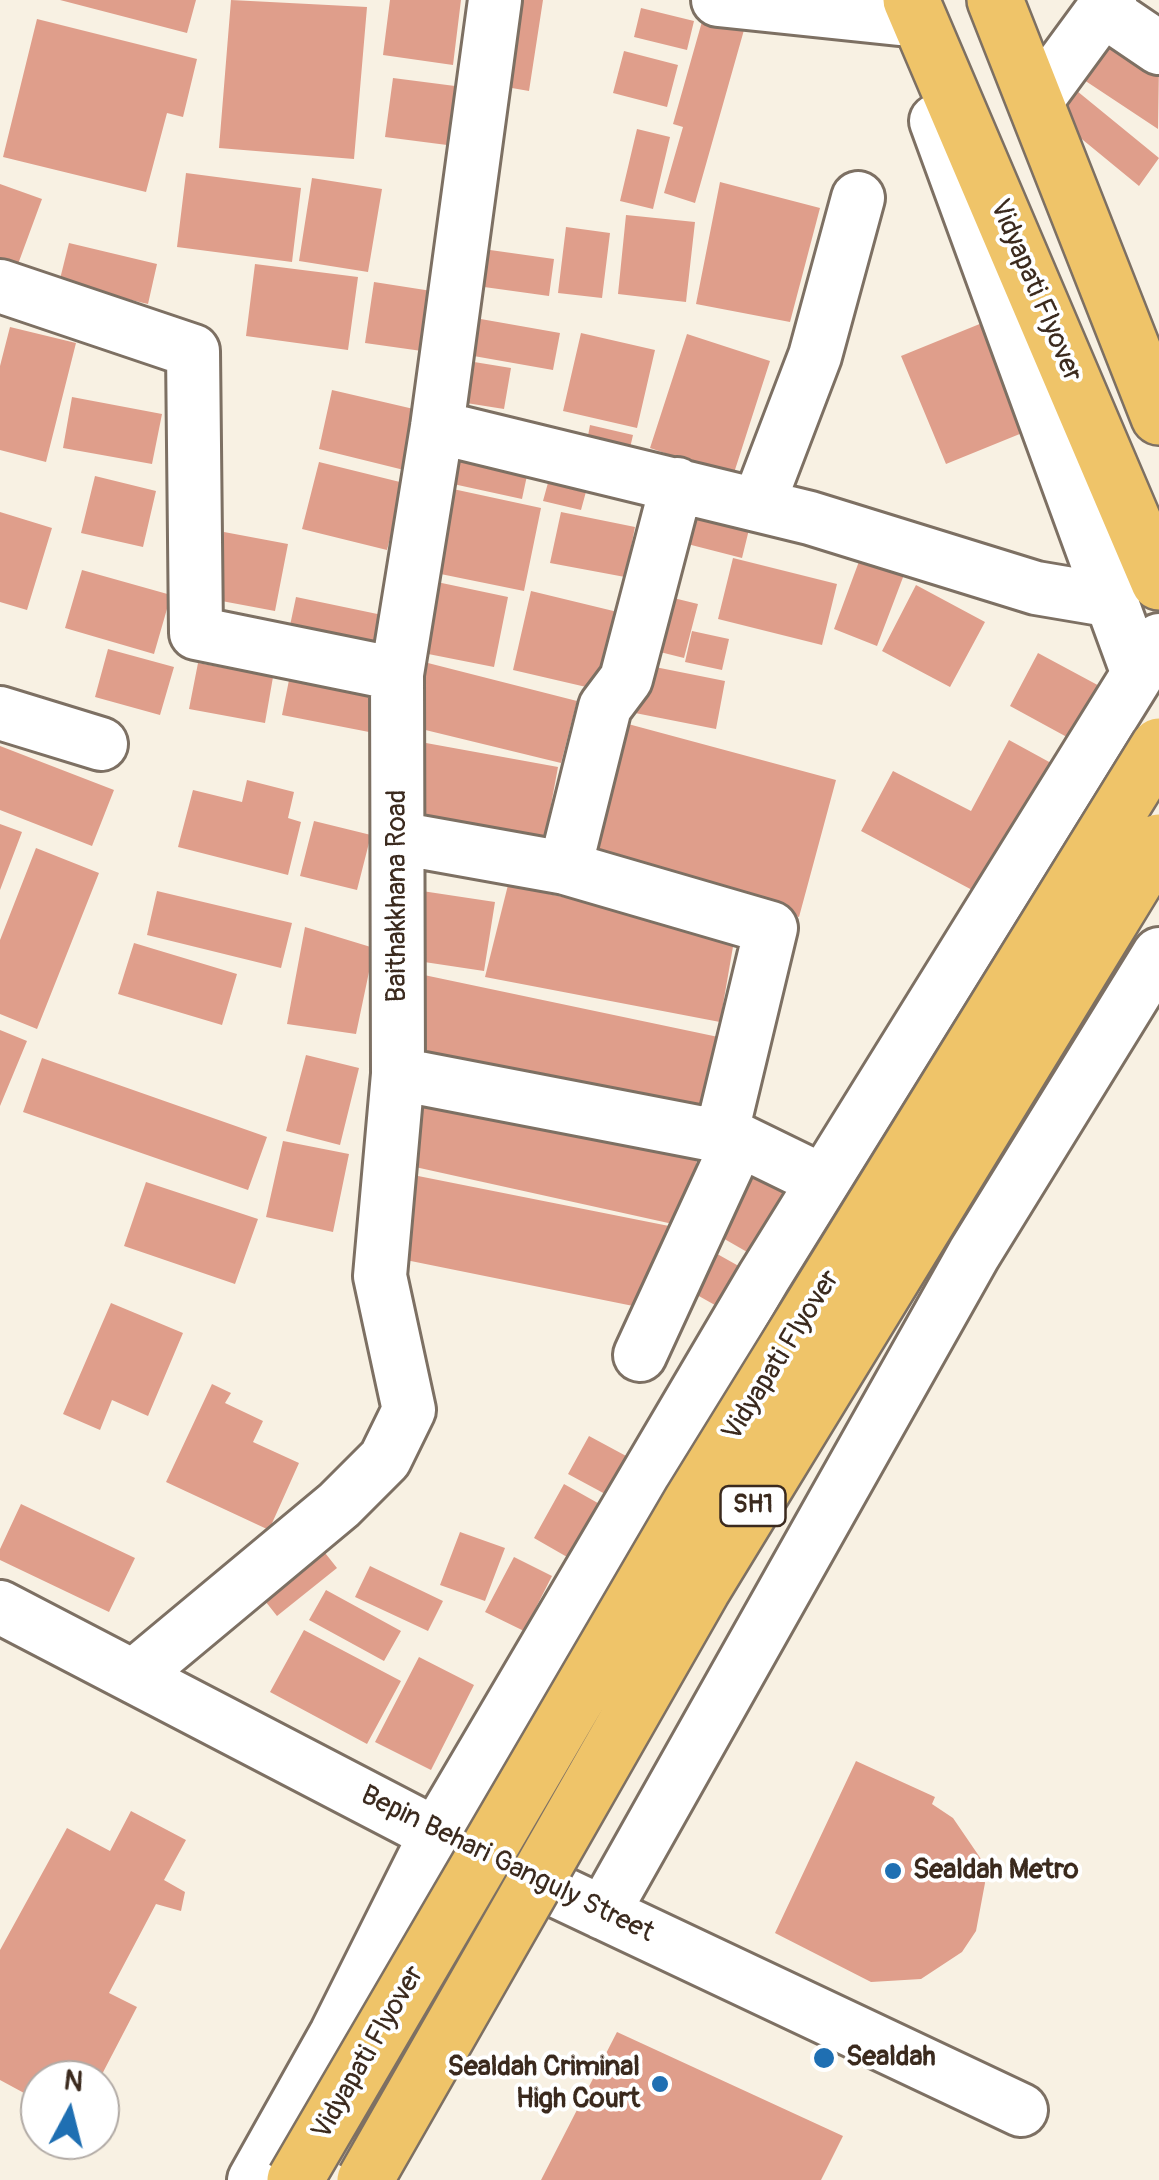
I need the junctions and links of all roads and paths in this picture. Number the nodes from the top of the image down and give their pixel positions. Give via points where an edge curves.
1 (494, 0) edge
2 (718, 0) edge
3 (994, 0) edge
4 (1010, 0) edge
5 (1106, 5) edge
6 (901, 6) edge
7 (1159, 48) edge
8 (1044, 90) junction
9 (858, 198) dead end
10 (0, 286) edge
11 (1159, 384) edge
12 (1159, 416) edge
13 (437, 426) junction
14 (677, 484) junction
15 (758, 505) junction
16 (1136, 592) edge
17 (1148, 657) edge
18 (397, 674) junction
19 (0, 713) edge
20 (101, 744) dead end
21 (1159, 746) edge
22 (398, 838) junction
23 (1159, 842) edge
24 (564, 868) junction
25 (1159, 954) edge
26 (398, 1074) junction
27 (730, 1138) junction
28 (823, 1182) junction
29 (640, 1355) dead end
30 (0, 1607) edge
31 (135, 1674) junction
32 (436, 1834) junction
33 (603, 1913) junction
34 (1021, 2110) dead end
35 (254, 2180) edge
36 (295, 2180) edge
37 (365, 2180) edge

1 - 13 street, Baithakkhana Road
2 - 6 street
3 - 12 main road
4 - 8 street
5 - 7 street
5 - 8 street
6 - 16 main road, Vidyapati Flyover
8 - 11 street
9 - 15 street via 815,356
10 - 18 street via 193,351 196,633
13 - 14 street
13 - 18 street, Baithakkhana Road
14 - 15 street
14 - 24 street via 626,679 605,708
15 - 16 street via 1036,588
16 - 17 street
17 - 28 street
18 - 22 street, Baithakkhana Road
19 - 20 street
21 - 36 main road, Vidyapati Flyover, bridge via 692,1501
22 - 24 street
22 - 26 street, Baithakkhana Road
23 - 37 main road, Vidyapati Flyover / SH1, bridge via 702,1590
24 - 27 street via 771,928
25 - 33 street via 974,1254
26 - 27 street
26 - 31 street, Baithakkhana Road via 380,1276 409,1410 386,1460
27 - 28 street
27 - 29 street
28 - 32 street
30 - 31 street, Bepin Behari Ganguly Street
31 - 32 street, Bepin Behari Ganguly Street
32 - 33 street, Bepin Behari Ganguly Street
32 - 35 street
33 - 34 street, Bepin Behari Ganguly Street

